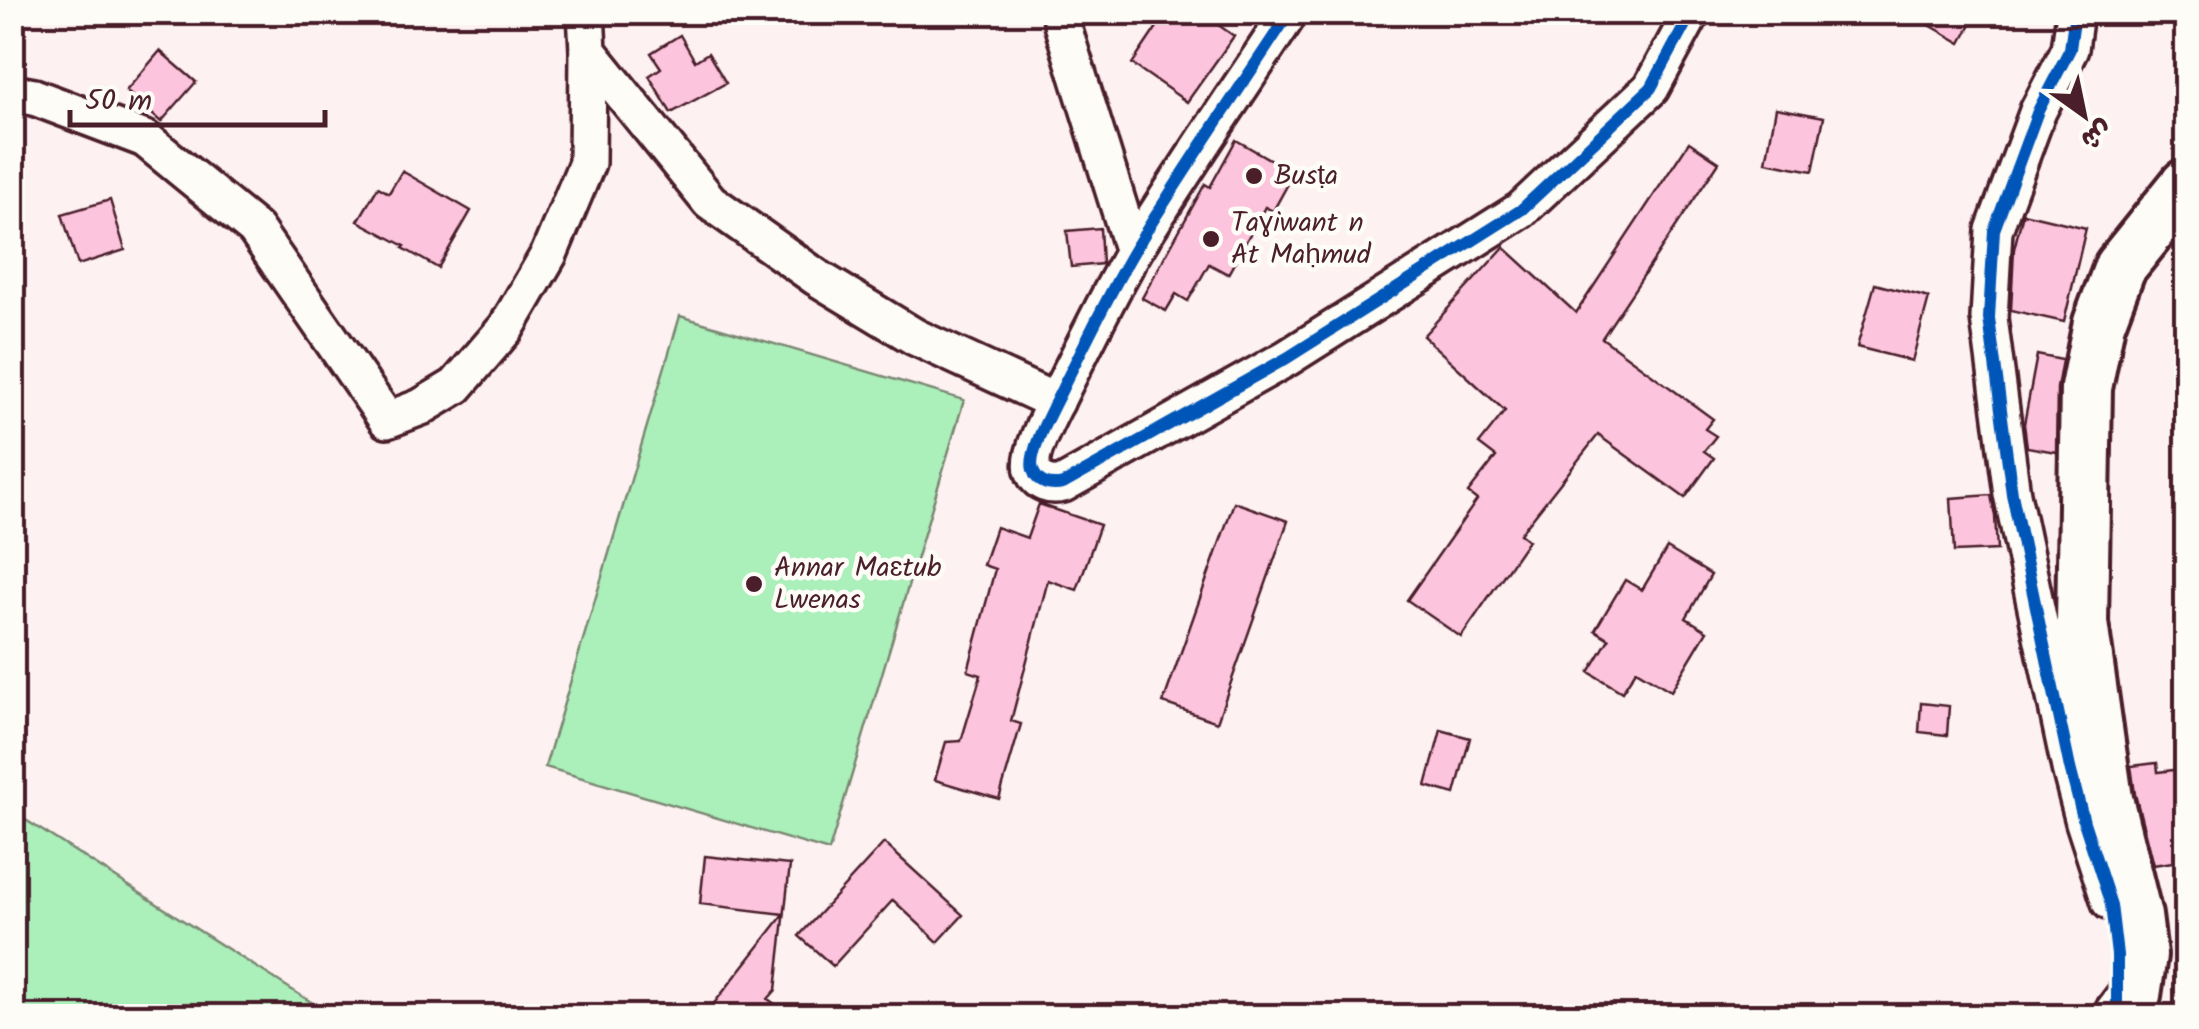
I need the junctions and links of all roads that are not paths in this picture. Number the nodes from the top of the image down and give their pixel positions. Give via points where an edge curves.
1 (586, 12) edge
2 (1061, 12) edge
3 (1290, 12) edge
4 (1692, 12) edge
5 (2075, 12) edge
6 (588, 51) junction
7 (12, 93) edge
8 (2186, 184) edge
9 (1133, 252) junction
10 (1056, 402) junction
11 (2118, 1016) edge

1 - 6 street
2 - 9 street
3 - 9 street
4 - 10 street via 1651,88 1522,210 1287,358 1052,486 1032,468
5 - 11 street via 2070,49 2038,111 1994,230 1989,318 2016,512 2070,768 2111,904
6 - 7 street via 588,163 549,254 506,328 456,386 387,420 255,229 145,138
6 - 10 street via 710,202 915,337
8 - 11 street via 2120,268 2099,323 2086,388 2082,623 2107,799 2140,955 2135,995
9 - 10 street

